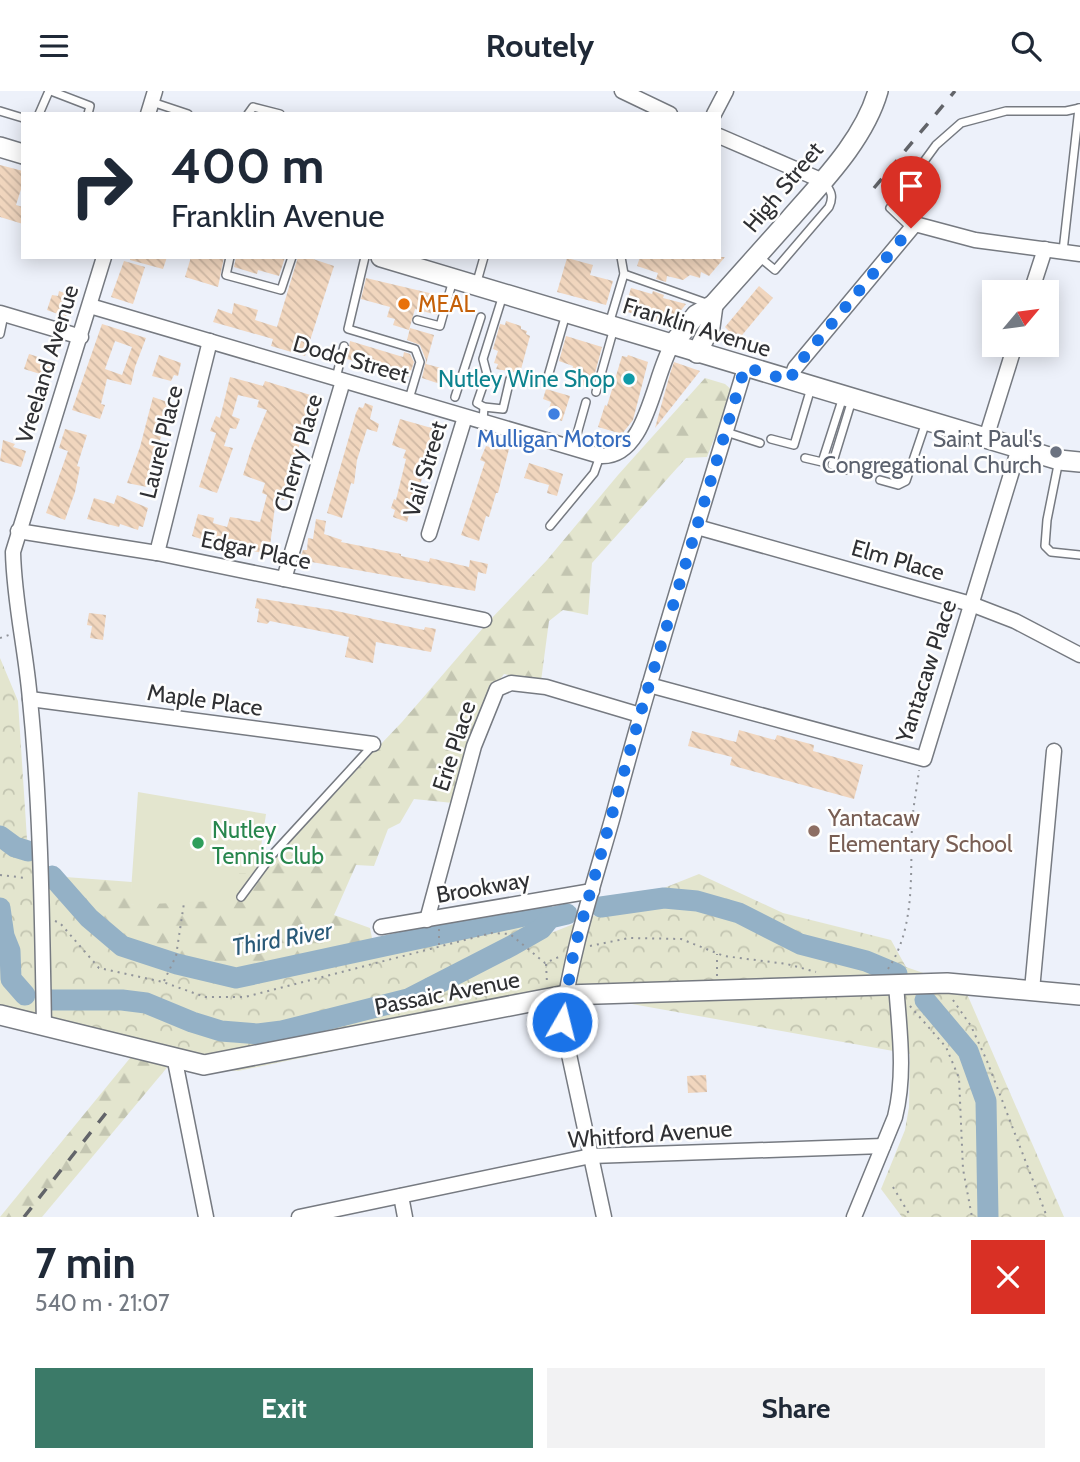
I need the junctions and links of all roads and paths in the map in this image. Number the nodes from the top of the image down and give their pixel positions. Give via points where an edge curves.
1 (50, 91) edge
2 (622, 91) edge
3 (726, 91) edge
4 (878, 91) edge
5 (152, 102) edge
6 (1080, 108) edge
7 (0, 111) edge
8 (40, 112) edge
9 (88, 112) edge
10 (182, 112) edge
11 (249, 112) edge
12 (272, 112) edge
13 (666, 112) edge
14 (716, 112) edge
15 (21, 117) edge
16 (721, 137) edge
17 (0, 147) edge
18 (21, 152) edge
19 (824, 181) junction
20 (913, 226) junction
21 (1045, 249) junction
22 (1062, 252) junction
23 (1080, 254) edge
24 (103, 259) edge
25 (230, 259) edge
26 (291, 259) edge
27 (365, 259) edge
28 (393, 259) edge
29 (483, 259) edge
30 (621, 259) edge
31 (427, 264) edge
32 (624, 274) junction
33 (453, 279) junction
34 (1035, 280) edge
35 (476, 286) junction
36 (503, 294) junction
37 (713, 305) junction
38 (90, 306) junction
39 (2, 313) edge
40 (566, 313) junction
41 (481, 317) dead end
42 (416, 320) dead end
43 (612, 327) junction
44 (0, 334) edge
45 (81, 337) junction
46 (210, 341) junction
47 (672, 345) junction
48 (344, 346) dead end
49 (697, 353) junction
50 (468, 355) junction
51 (1011, 357) edge
52 (483, 359) junction
53 (745, 367) junction
54 (339, 379) junction
55 (510, 379) dead end
56 (547, 380) dead end
57 (790, 381) junction
58 (811, 387) junction
59 (596, 392) dead end
60 (455, 397) dead end
61 (847, 398) junction
62 (409, 400) junction
63 (586, 402) dead end
64 (483, 414) junction
65 (465, 417) junction
66 (926, 421) junction
67 (726, 432) junction
68 (986, 438) junction
69 (771, 439) dead end
70 (760, 443) dead end
71 (573, 448) junction
72 (1019, 448) junction
73 (600, 456) junction
74 (805, 458) dead end
75 (1059, 460) junction
76 (1080, 462) edge
77 (846, 470) dead end
78 (880, 480) dead end
79 (550, 526) dead end
80 (697, 527) junction
81 (18, 531) junction
82 (429, 534) dead end
83 (157, 553) junction
84 (1080, 555) edge
85 (284, 579) junction
86 (971, 604) junction
87 (484, 620) dead end
88 (1080, 655) edge
89 (649, 685) junction
90 (30, 699) junction
91 (640, 715) junction
92 (373, 744) joint
93 (1054, 751) dead end
94 (921, 758) junction
95 (0, 875) edge
96 (41, 880) junction
97 (592, 891) junction
98 (241, 897) dead end
99 (184, 903) dead end
100 (42, 914) junction
101 (433, 924) junction
102 (381, 927) dead end
103 (439, 947) junction
104 (574, 950) junction
105 (717, 954) junction
106 (545, 963) junction
107 (819, 975) dead end
108 (893, 975) junction
109 (163, 982) junction
110 (1032, 990) junction
111 (716, 991) junction
112 (1080, 995) edge
113 (557, 996) junction
114 (952, 997) dead end
115 (907, 1002) dead end
116 (0, 1015) edge
117 (44, 1026) junction
118 (174, 1056) junction
119 (883, 1146) junction
120 (592, 1156) junction
121 (892, 1187) dead end
122 (401, 1196) junction
123 (206, 1217) edge
124 (299, 1217) edge
125 (405, 1217) edge
126 (604, 1217) edge
127 (854, 1217) edge
128 (911, 1217) edge
129 (972, 1217) edge
130 (1047, 1217) edge

1 - 8 lane
1 - 9 lane via 90,106
2 - 13 street
3 - 14 street
4 - 19 street, High Street via 859,132
5 - 10 lane
6 - 20 lane via 1006,111 961,123 936,145 890,208
6 - 22 lane
7 - 15 lane
11 - 12 lane via 253,107
16 - 19 street
17 - 18 street
19 - 37 street, High Street
20 - 21 street
20 - 57 street via 795,368
21 - 22 street
21 - 34 street
22 - 23 street
24 - 38 street, Vreeland Avenue
25 - 26 lane via 226,275 281,290
27 - 62 lane via 348,329 415,349 420,362
28 - 31 street, Franklin Avenue
29 - 35 lane
30 - 32 lane
31 - 33 street, Franklin Avenue
32 - 37 lane
32 - 43 lane
33 - 35 street, Franklin Avenue
33 - 42 lane via 440,326
35 - 36 street, Franklin Avenue
36 - 40 street, Franklin Avenue
36 - 52 lane
37 - 47 street, High Street via 696,315
37 - 49 street, High Street via 710,327
38 - 45 street, Vreeland Avenue
38 - 46 street, Dodd Street
39 - 44 lane
39 - 45 street
40 - 43 street, Franklin Avenue
40 - 56 lane
41 - 50 lane
43 - 47 street, Franklin Avenue
43 - 59 lane
45 - 81 street, Vreeland Avenue
46 - 54 street, Dodd Street
46 - 83 street, Laurel Place
47 - 49 street, Franklin Avenue
47 - 73 street via 641,428 621,451
48 - 54 lane
49 - 53 street, Franklin Avenue
50 - 52 lane
50 - 60 lane
51 - 68 street
52 - 64 lane via 487,374 477,403
53 - 57 street, Franklin Avenue
53 - 67 street
54 - 62 street, Dodd Street
54 - 85 street, Cherry Place
55 - 64 lane via 503,409
57 - 58 street, Franklin Avenue
58 - 61 street, Franklin Avenue
58 - 69 lane via 794,445
61 - 66 street, Franklin Avenue
61 - 74 lane via 822,462
61 - 77 lane via 832,465
62 - 65 street, Dodd Street
63 - 71 lane
64 - 65 street, Dodd Street
64 - 71 street, Dodd Street
65 - 82 street, Vail Street
66 - 68 street, Franklin Avenue
66 - 78 lane via 906,481 898,485
67 - 70 lane
67 - 80 street
68 - 72 street, Franklin Avenue
71 - 73 street, Dodd Street
72 - 75 street, Franklin Avenue
72 - 86 street, Yantacaw Place
73 - 79 lane via 594,473
75 - 76 street, Franklin Avenue
75 - 84 lane via 1045,546 1051,552
80 - 86 street, Elm Place
80 - 89 street
81 - 83 street, Edgar Place
81 - 90 street, Vreeland Avenue via 14,580
83 - 85 street, Edgar Place
85 - 87 street, Edgar Place
86 - 88 street, Elm Place
86 - 94 street, Yantacaw Place
89 - 91 street
89 - 94 street, Yantacaw Place
90 - 92 street, Maple Place
90 - 96 street, Vreeland Avenue
91 - 97 street
91 - 101 street, Erie Place via 546,687 511,683 497,689 474,746
92 - 98 lane via 272,855
93 - 110 street
94 - 108 path via 912,822 910,895
95 - 96 path
96 - 100 street, Vreeland Avenue
97 - 101 street, Brookway
97 - 104 street
99 - 109 path via 176,956
100 - 109 path via 60,923 99,968
100 - 117 street, Vreeland Avenue
101 - 102 street, Brookway
101 - 103 path
103 - 106 path via 492,933 510,934
103 - 109 path via 245,997 205,997
104 - 105 path via 629,938 665,937
104 - 106 path
104 - 113 street
105 - 107 path via 814,969
105 - 111 path
106 - 113 path
108 - 110 street, Passaic Avenue
108 - 111 street, Passaic Avenue
108 - 119 street via 902,1070 895,1117
110 - 112 street, Passaic Avenue
111 - 113 street, Passaic Avenue
113 - 118 street, Passaic Avenue via 230,1061 204,1065
113 - 120 street
114 - 130 path via 987,1061
115 - 129 path via 946,1047 959,1078 963,1169
116 - 117 street, Passaic Avenue
117 - 118 street, Passaic Avenue
118 - 123 street
119 - 120 street, Whitford Avenue
119 - 127 street
120 - 122 street, Whitford Avenue
120 - 126 street
121 - 128 path
122 - 124 street, Whitford Avenue
122 - 125 street

